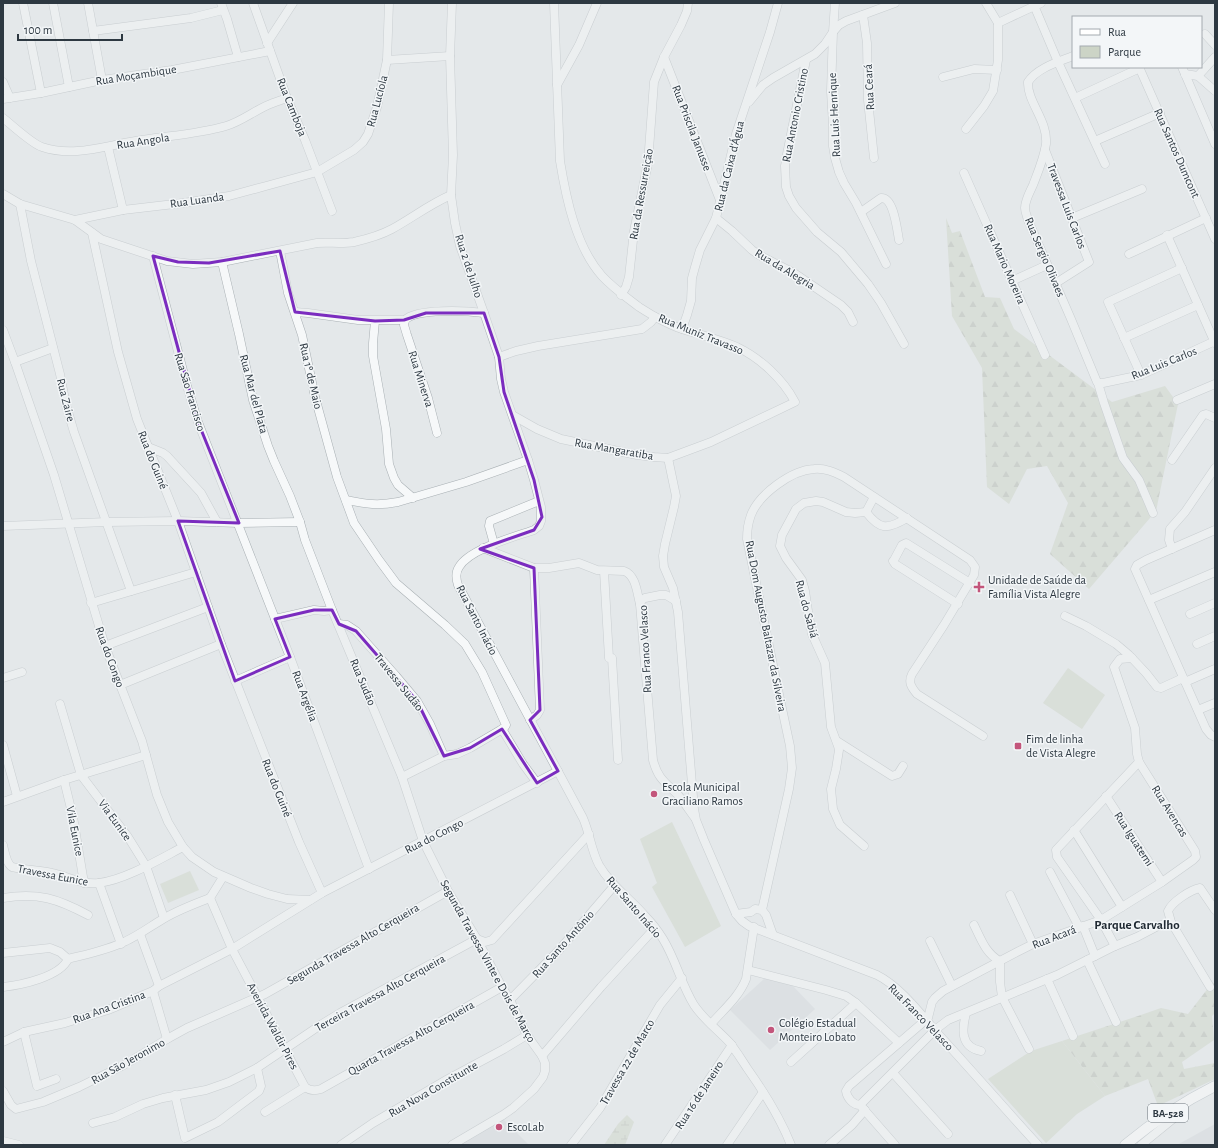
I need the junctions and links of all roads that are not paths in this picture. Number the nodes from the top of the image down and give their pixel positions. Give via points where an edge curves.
1 (23, 3) edge
2 (54, 3) edge
3 (88, 3) edge
4 (253, 3) edge
5 (292, 3) edge
6 (389, 3) edge
7 (452, 3) edge
8 (554, 3) edge
9 (597, 3) edge
10 (688, 3) edge
11 (778, 3) edge
12 (835, 3) edge
13 (895, 3) edge
14 (986, 3) edge
15 (1036, 4) edge
16 (222, 6) edge
17 (863, 15) junction
18 (998, 23) junction
19 (93, 31) junction
20 (833, 32) junction
21 (1206, 34) dead end
22 (267, 42) junction
23 (1215, 45) edge
24 (270, 51) junction
25 (450, 56) junction
26 (1072, 56) edge
27 (238, 57) junction
28 (664, 57) junction
29 (1215, 57) edge
30 (387, 60) junction
31 (806, 60) junction
32 (1058, 62) junction
33 (1140, 68) edge
34 (997, 70) junction
35 (1184, 70) edge
36 (1198, 76) junction
37 (943, 77) dead end
38 (102, 80) junction
39 (3, 82) edge
40 (557, 85) junction
41 (69, 87) junction
42 (1215, 91) edge
43 (40, 93) junction
44 (7, 98) edge
45 (287, 98) junction
46 (1075, 98) junction
47 (745, 107) junction
48 (1160, 113) junction
49 (3, 118) edge
50 (966, 128) dead end
51 (1094, 141) junction
52 (1215, 144) edge
53 (108, 147) junction
54 (1045, 150) junction
55 (874, 158) dead end
56 (1105, 164) dead end
57 (317, 172) junction
58 (964, 173) dead end
59 (1142, 189) dead end
60 (3, 194) edge
61 (451, 195) junction
62 (720, 200) junction
63 (20, 204) junction
64 (123, 210) junction
65 (332, 211) dead end
66 (861, 212) junction
67 (716, 218) junction
68 (1072, 218) junction
69 (1206, 218) junction
70 (75, 220) junction
71 (92, 233) junction
72 (1167, 236) junction
73 (1215, 239) edge
74 (899, 240) dead end
75 (280, 251) junction
76 (1129, 254) dead end
77 (153, 256) junction
78 (222, 262) junction
79 (886, 264) dead end
80 (1047, 265) junction
81 (1182, 268) junction
82 (1012, 281) junction
83 (1056, 283) junction
84 (622, 295) junction
85 (1198, 305) junction
86 (295, 312) junction
87 (484, 313) junction
88 (654, 317) junction
89 (375, 321) junction
90 (853, 322) dead end
91 (404, 323) junction
92 (682, 329) junction
93 (3, 330) edge
94 (1124, 338) junction
95 (1215, 342) edge
96 (904, 344) dead end
97 (54, 348) junction
98 (1045, 355) dead end
99 (499, 357) junction
100 (15, 362) junction
101 (1141, 375) junction
102 (1098, 383) junction
103 (1215, 384) edge
104 (1177, 400) dead end
105 (782, 409) joint
106 (514, 416) junction
107 (1215, 418) edge
108 (437, 433) dead end
109 (148, 448) junction
110 (668, 458) junction
111 (528, 460) junction
112 (1172, 460) dead end
113 (1215, 468) edge
114 (874, 497) junction
115 (413, 498) junction
116 (346, 500) junction
117 (539, 501) junction
118 (866, 512) junction
119 (1153, 513) dead end
120 (907, 518) junction
121 (541, 521) joint
122 (107, 522) junction
123 (178, 522) junction
124 (216, 522) junction
125 (300, 522) junction
126 (68, 523) junction
127 (238, 523) junction
128 (3, 526) edge
129 (1215, 530) edge
130 (494, 544) junction
131 (483, 548) junction
132 (1172, 549) junction
133 (534, 568) junction
134 (604, 570) junction
135 (196, 572) junction
136 (1215, 572) edge
137 (970, 583) junction
138 (131, 591) junction
139 (1148, 600) junction
140 (676, 601) junction
141 (92, 603) junction
142 (1215, 603) edge
143 (640, 604) junction
144 (958, 604) junction
145 (208, 607) junction
146 (332, 610) junction
147 (1190, 614) dead end
148 (1065, 616) dead end
149 (275, 619) junction
150 (339, 624) junction
151 (1215, 636) edge
152 (221, 644) junction
153 (1197, 644) dead end
154 (105, 646) junction
155 (290, 657) junction
156 (1132, 658) junction
157 (1215, 669) edge
158 (22, 672) dead end
159 (3, 678) edge
160 (1184, 680) junction
161 (235, 681) junction
162 (120, 685) junction
163 (1215, 703) edge
164 (60, 704) dead end
165 (1198, 710) junction
166 (530, 720) junction
167 (503, 725) junction
168 (983, 736) dead end
169 (1215, 737) edge
170 (837, 741) junction
171 (3, 745) edge
172 (146, 755) junction
173 (444, 756) junction
174 (618, 760) dead end
175 (1139, 762) junction
176 (903, 766) dead end
177 (558, 771) junction
178 (81, 775) junction
179 (402, 777) junction
180 (64, 780) junction
181 (536, 783) junction
182 (17, 796) junction
183 (1106, 796) junction
184 (3, 802) edge
185 (696, 820) junction
186 (1074, 830) junction
187 (589, 834) junction
188 (423, 841) junction
189 (3, 845) edge
190 (864, 846) dead end
191 (183, 847) junction
192 (1193, 860) joint
193 (146, 866) junction
194 (369, 868) junction
195 (1050, 872) dead end
196 (223, 877) junction
197 (1162, 882) junction
198 (84, 883) junction
199 (99, 883) junction
200 (614, 886) junction
201 (448, 891) junction
202 (322, 893) junction
203 (1010, 895) dead end
204 (3, 898) edge
205 (210, 898) junction
206 (310, 900) junction
207 (1122, 907) junction
208 (1215, 910) edge
209 (751, 912) junction
210 (764, 913) junction
211 (736, 914) junction
212 (88, 916) dead end
213 (164, 918) junction
214 (1101, 920) junction
215 (1171, 922) junction
216 (974, 925) dead end
217 (754, 927) junction
218 (1081, 927) junction
219 (655, 928) junction
220 (140, 934) junction
221 (773, 935) junction
222 (477, 939) junction
223 (930, 941) dead end
224 (120, 944) junction
225 (1033, 944) junction
226 (1115, 946) junction
227 (232, 949) junction
228 (3, 953) edge
229 (1095, 956) junction
230 (68, 959) junction
231 (1087, 960) junction
232 (1000, 961) junction
233 (748, 970) junction
234 (682, 978) junction
235 (1047, 978) junction
236 (952, 986) junction
237 (3, 987) edge
238 (502, 987) junction
239 (1210, 987) dead end
240 (156, 989) junction
241 (258, 997) junction
242 (1002, 997) junction
243 (510, 1000) junction
244 (856, 1003) junction
245 (966, 1013) junction
246 (926, 1020) junction
247 (1116, 1022) dead end
248 (711, 1024) junction
249 (935, 1030) junction
250 (24, 1032) junction
251 (527, 1035) junction
252 (1073, 1036) dead end
253 (167, 1039) junction
254 (3, 1042) edge
255 (899, 1043) junction
256 (732, 1045) junction
257 (284, 1049) junction
258 (1029, 1049) dead end
259 (981, 1051) dead end
260 (542, 1056) junction
261 (791, 1062) dead end
262 (257, 1068) junction
263 (893, 1073) junction
264 (56, 1079) dead end
265 (1215, 1086) edge
266 (305, 1087) junction
267 (3, 1091) edge
268 (763, 1092) junction
269 (175, 1095) junction
270 (1191, 1099) junction
271 (862, 1108) junction
272 (265, 1112) dead end
273 (1173, 1119) joint
274 (93, 1123) dead end
275 (948, 1134) dead end
276 (3, 1141) edge
277 (1149, 1142) edge
278 (19, 1145) edge
279 (341, 1145) edge
280 (452, 1145) edge
281 (571, 1145) edge
282 (666, 1145) edge
283 (727, 1145) edge
284 (791, 1145) edge
285 (829, 1145) edge
286 (895, 1145) edge
287 (1038, 1145) edge
288 (1124, 1145) edge
289 (1141, 1145) edge

1 - 43 street
2 - 41 street
3 - 19 street
4 - 22 street, Rua Camboja
5 - 22 street
6 - 30 street, Rua Lucíola
7 - 25 street, Rua 2 de Julho
8 - 40 street, Rua Muniz Travasso
9 - 40 street via 579,46
10 - 28 street, Rua da Ressurreição via 681,25
11 - 47 street, Rua da Caixa d'Água
12 - 20 street, Rua Luis Henrique
13 - 17 street
14 - 18 street
15 - 18 street
15 - 32 street
16 - 19 street via 191,18
16 - 27 street
17 - 20 street via 846,21
17 - 55 street, Rua Ceará
18 - 34 street
19 - 38 street
20 - 31 street via 825,44
20 - 66 street, Rua Luis Henrique via 831,91 834,152 844,183
21 - 23 street
22 - 24 street, Rua Camboja
24 - 27 street, Rua Moçambique
24 - 45 street, Rua Camboja
25 - 30 street
25 - 61 street, Rua 2 de Julho
26 - 32 street
27 - 38 street, Rua Moçambique
28 - 62 street, Rua Priscila Janusse
28 - 84 street, Rua da Ressurreição via 654,82 648,163 633,236 629,276
29 - 36 street
30 - 57 street, Rua Lucíola via 377,107 368,134 354,150
31 - 47 street via 763,85
31 - 96 street, Rua Antonio Cristino via 787,154 787,191 800,215 841,252 868,284
32 - 46 street
32 - 54 street, Rua Sergio Olivaes via 1030,79 1028,84 1045,130
33 - 46 street
33 - 48 street, Rua Santos Dumcont
34 - 37 street via 974,69
34 - 50 street via 992,94
35 - 36 street
35 - 52 street
36 - 42 street
38 - 41 street, Rua Moçambique
39 - 44 street
40 - 84 street, Rua Muniz Travasso via 560,161 569,208 593,264 601,276
41 - 43 street, Rua Moçambique
43 - 44 street, Rua Moçambique
45 - 53 street, Rua Angola via 225,126
45 - 57 street, Rua Camboja
46 - 51 street
47 - 62 street, Rua da Caixa d'Água
48 - 51 street
48 - 69 street, Rua Santos Dumcont
49 - 53 street, Rua Angola via 40,146 50,150 77,151
51 - 56 street
53 - 64 street
54 - 68 street, Travessa Luis Carlos
54 - 80 street, Rua Sergio Olivaes via 1025,209
57 - 64 street, Rua Luanda via 229,196
57 - 65 street, Rua Camboja
58 - 82 street, Rua Mario Moreira
59 - 68 street
60 - 63 street
61 - 75 street via 379,235 354,242 328,242
61 - 87 street, Rua 2 de Julho via 460,246
62 - 67 street, Rua da Caixa d'Água
63 - 70 street
63 - 97 street, Rua Zaire via 31,261
64 - 70 street, Rua Luanda
66 - 74 street via 884,197 895,216
66 - 79 street, Rua Luis Henrique
67 - 90 street, Rua da Alegria via 759,255 794,273 841,305
67 - 92 street, Rua da Caixa d'Água via 696,262 691,301
68 - 83 street, Travessa Luis Carlos via 1089,262
69 - 72 street
69 - 73 street, Rua Santos Dumcont
70 - 71 street
71 - 77 street via 101,239
71 - 109 street, Rua do Guiné via 118,352
72 - 76 street
72 - 81 street
75 - 78 street
75 - 86 street, Rua 1º de Maio via 288,293
77 - 78 street via 167,261 193,264
77 - 127 street, Rua São Francisco via 198,422
78 - 125 street, Rua Mar del Plata via 256,412
80 - 82 street
80 - 83 street, Rua Sergio Olivaes
81 - 85 street
81 - 94 street via 1108,302
82 - 98 street, Rua Mario Moreira
83 - 102 street, Rua Sergio Olivaes
84 - 88 street, Rua Muniz Travasso
85 - 94 street
85 - 95 street
86 - 89 street
86 - 116 street, Rua 1º de Maio via 321,419
87 - 91 street via 426,313 408,317
87 - 99 street, Rua 2 de Julho
88 - 92 street, Rua Muniz Travasso
88 - 99 street via 642,329 538,346
89 - 91 street
89 - 115 street via 373,356 390,464 398,485
91 - 108 street, Rua Minerva
92 - 105 street, Rua Muniz Travasso via 736,347 755,358 775,376 793,398 795,402
93 - 100 street, Rua do Congo
94 - 101 street
95 - 101 street, Rua Luis Carlos
97 - 100 street
97 - 122 street, Rua Zaire via 66,406
99 - 106 street, Rua 2 de Julho via 501,379
100 - 126 street, Rua do Congo
101 - 102 street, Rua Luis Carlos
102 - 119 street via 1123,458 1139,480
103 - 104 street
105 - 110 street, Rua Mangaratiba via 711,442
106 - 110 street, Rua Mangaratiba via 561,439 637,455
106 - 111 street, Rua 2 de Julho
107 - 112 street via 1203,415
109 - 123 street, Rua do Guiné
109 - 124 street via 167,456 198,489
110 - 140 street via 676,496 663,556 664,567
111 - 115 street
111 - 117 street, Rua 2 de Julho
113 - 132 street via 1170,529 1169,540
114 - 118 street
114 - 120 street, Rua Dom Augusto Baltazar da Silveira
114 - 210 street, Rua Dom Augusto Baltazar da Silveira via 833,472 809,469 792,476 766,493 751,514 747,539 790,746 792,768
115 - 116 street via 379,505
116 - 167 street, Rua 1º de Maio via 354,523 392,578 465,644 482,672
117 - 121 street, Rua 2 de Julho
117 - 130 street via 490,521
118 - 120 street via 874,522 888,527
118 - 170 street, Rua do Sabiá via 846,512 816,500 804,503 796,510 782,535 780,546 802,580 812,634 825,663 830,727
120 - 137 street, Rua Dom Augusto Baltazar da Silveira via 970,560 975,567
121 - 130 street, Rua Santo Inácio via 534,530
122 - 123 street
122 - 126 street
122 - 138 street, Rua Zaire
123 - 124 street
123 - 135 street, Rua do Guiné
124 - 127 street
125 - 127 street
125 - 146 street, Rua Sudão
126 - 128 street
126 - 141 street, Rua do Congo
127 - 149 street, Rua Argélia
129 - 132 street
130 - 131 street, Rua Santo Inácio
131 - 133 street
131 - 166 street, Rua Santo Inácio via 461,564 456,574 458,585
132 - 139 street via 1146,560 1135,569
133 - 134 street via 579,563
133 - 166 street via 540,710
134 - 143 street via 628,572 634,582
134 - 174 street
135 - 138 street
135 - 145 street, Rua do Guiné
136 - 139 street
137 - 144 street
137 - 144 street via 906,543 902,545 893,562
138 - 141 street
139 - 160 street
140 - 143 street, Rua Franco Velasco via 666,595 660,595 645,598
140 - 185 street, Rua Franco Velasco
141 - 154 street, Rua do Congo
142 - 147 street
143 - 185 street, Rua Franco Velasco via 655,768
144 - 168 street via 912,674 909,683 917,694
145 - 152 street, Rua do Guiné
145 - 154 street
146 - 149 street via 314,610
146 - 150 street, Rua Sudão
148 - 156 street via 1116,644
149 - 155 street, Rua Argélia
150 - 173 street, Travessa Sudão via 347,625 356,631 409,691 423,711
150 - 179 street, Rua Sudão
151 - 153 street
152 - 161 street, Rua do Guiné
152 - 162 street
154 - 162 street, Rua do Congo
155 - 161 street
155 - 194 street, Rua Argélia
156 - 160 street via 1158,688
156 - 175 street via 1120,659 1114,667 1135,728
157 - 160 street
158 - 159 street
160 - 165 street
161 - 202 street, Rua do Guiné
162 - 172 street, Rua do Congo
163 - 165 street
164 - 178 street
165 - 169 street via 1209,732
166 - 177 street, Rua Santo Inácio
167 - 173 street via 470,748
167 - 181 street, Rua 1º de Maio
170 - 176 street via 892,776 898,774
170 - 190 street, Rua do Sabiá via 839,755 830,797 833,810 840,825
171 - 182 street
172 - 178 street
172 - 191 street, Rua do Congo via 160,806
173 - 179 street
175 - 183 street
175 - 192 street, Rua Avencas via 1195,851 1196,857
177 - 181 street, Rua do Congo
177 - 187 street, Rua Santo Inácio via 584,818
178 - 180 street
178 - 193 street, Via Eunice via 128,837
179 - 188 street, Rua Sudão
180 - 182 street
180 - 198 street, Vila Eunice via 74,816
181 - 188 street, Rua do Congo
182 - 184 street
183 - 186 street
183 - 197 street, Rua Iguatemi
185 - 211 street, Rua Franco Velasco
186 - 207 street
186 - 214 street via 1058,847 1056,853
187 - 200 street, Rua Santo Inácio via 596,859
187 - 222 street via 492,940 485,942
188 - 194 street, Rua do Congo
188 - 201 street, Segunda Travessa Vinte e Dois de Março
189 - 198 street, Travessa Eunice via 8,863 12,867 48,872
191 - 193 street, Travessa Eunice
191 - 196 street, Rua do Congo via 202,865
192 - 197 street, Rua Acará
193 - 199 street, Travessa Eunice
193 - 213 street, Via Eunice
194 - 202 street, Rua do Congo
195 - 218 street
196 - 205 street
196 - 206 street, Rua do Congo via 268,894
197 - 207 street, Rua Acará
198 - 199 street, Travessa Eunice
199 - 224 street
200 - 219 street, Rua Santo Inácio
200 - 243 street, Rua Santo Antônio via 559,950
201 - 222 street, Segunda Travessa Vinte e Dois de Março
201 - 241 street, Segunda Travessa Alto Cerqueira
202 - 206 street, Rua do Congo
203 - 225 street
204 - 212 street via 48,898
205 - 213 street
205 - 227 street, Avenida Waldir Pires
206 - 227 street, Rua do Congo
207 - 214 street, Rua Acará
208 - 215 street via 1200,888 1184,896 1168,909
209 - 210 street via 755,909
209 - 211 street
209 - 217 street via 748,920
210 - 217 street via 764,924
210 - 221 street
211 - 217 street, Rua Franco Velasco via 742,921
213 - 220 street
214 - 218 street, Rua Acará
214 - 226 street
215 - 226 street
215 - 239 street
216 - 232 street via 990,955
217 - 221 street, Rua Franco Velasco
217 - 233 street
218 - 225 street, Rua Acará
218 - 229 street
219 - 234 street, Rua Santo Inácio
219 - 260 street, Segunda Travessa Vinte e Dois de Março
220 - 224 street
220 - 240 street
221 - 246 street, Rua Franco Velasco via 883,979 895,987
222 - 238 street, Segunda Travessa Vinte e Dois de Março
222 - 257 street, Terceira Travessa Alto Cerqueira via 340,1013
223 - 236 street
224 - 230 street
225 - 232 street, Rua Acará
226 - 229 street
227 - 240 street, Rua Ana Cristina
227 - 241 street, Avenida Waldir Pires
228 - 230 street via 50,948
229 - 231 street
230 - 237 street via 64,965 42,978
231 - 235 street
231 - 247 street
232 - 236 street, Rua Acará
232 - 242 street
233 - 244 street via 846,996
233 - 248 street via 743,987
234 - 248 street, Rua Santo Inácio via 694,1005
234 - 281 street, Travessa 22 de Marco via 660,1005 600,1108
235 - 242 street
235 - 252 street
236 - 246 street, Rua Acará via 934,998 930,1016
238 - 243 street, Segunda Travessa Vinte e Dois de Março
238 - 266 street, Quarta Travessa Alto Cerqueira via 321,1089 310,1090
240 - 250 street, Rua Ana Cristina via 125,1004 89,1016
240 - 253 street
241 - 253 street, Rua São Jeronimo
241 - 257 street, Avenida Waldir Pires
242 - 245 street
242 - 258 street
243 - 251 street, Segunda Travessa Vinte e Dois de Março
244 - 255 street
244 - 261 street
245 - 249 street via 948,1020
245 - 259 street via 963,1033 965,1040 970,1046
246 - 249 street, Rua Franco Velasco
246 - 255 street
248 - 256 street, Rua Santo Inácio
249 - 263 street
249 - 287 street, Rua Franco Velasco
250 - 254 street, Rua Ana Cristina
250 - 264 street via 36,1086
251 - 260 street, Segunda Travessa Vinte e Dois de Março
251 - 279 street, Rua Nova Constitunte via 373,1123
253 - 267 street, Rua São Jeronimo via 124,1065 43,1102 16,1109
255 - 271 street via 847,1088 847,1096
256 - 268 street, Rua Santo Inácio
256 - 282 street, Rua 16 de Janeiro
257 - 262 street, Terceira Travessa Alto Cerqueira
257 - 266 street, Avenida Waldir Pires
260 - 280 street via 545,1071 534,1089 503,1115
262 - 269 street, Terceira Travessa Alto Cerqueira via 223,1085
262 - 269 street via 261,1086 259,1091 218,1122 185,1138
263 - 271 street
263 - 275 street
265 - 270 main road, BA-528
266 - 272 street
268 - 283 street
268 - 284 street, Rua Santo Inácio
269 - 274 street, Terceira Travessa Alto Cerqueira
270 - 273 main road
270 - 288 main road, BA-528 via 1153,1122
271 - 285 street via 852,1125
271 - 286 street
273 - 277 street
276 - 278 street
277 - 289 street

